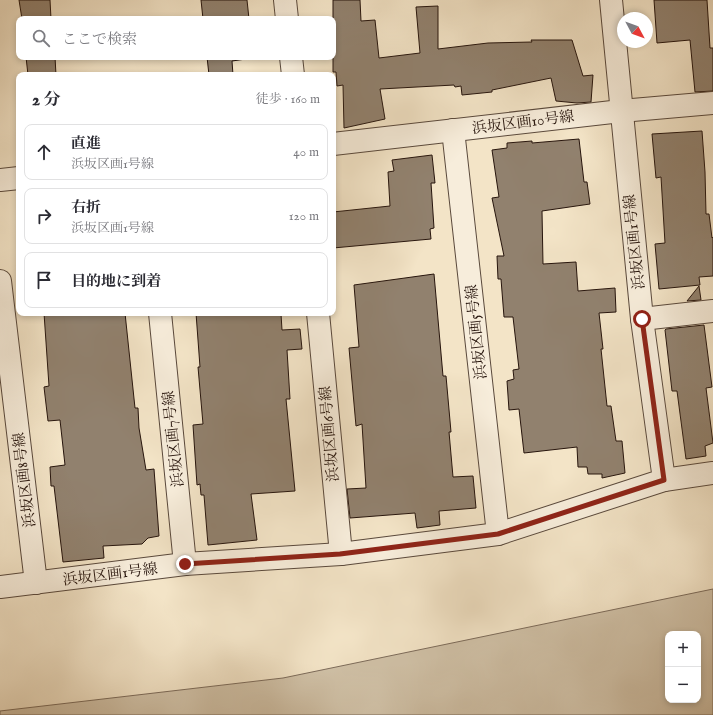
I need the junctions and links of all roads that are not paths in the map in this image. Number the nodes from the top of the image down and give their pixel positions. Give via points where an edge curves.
1 (285, 0) edge
2 (610, 0) edge
3 (287, 16) edge
4 (292, 60) edge
5 (294, 72) edge
6 (713, 103) edge
7 (621, 110) junction
8 (453, 130) junction
9 (336, 144) edge
10 (16, 178) edge
11 (0, 180) edge
12 (0, 281) edge
13 (713, 312) edge
14 (160, 316) edge
15 (318, 316) edge
16 (642, 319) junction
17 (713, 474) edge
18 (664, 480) junction
19 (498, 534) junction
20 (340, 554) junction
21 (185, 564) junction
22 (36, 583) junction
23 (0, 587) edge

1 - 3 street
2 - 7 street, 浜坂区画1号線
4 - 5 street
6 - 7 street, 浜坂区画10号線
7 - 8 street, 浜坂区画10号線
7 - 16 street, 浜坂区画1号線
8 - 9 street, 浜坂区画10号線
8 - 19 street, 浜坂区画5号線
10 - 11 street
12 - 22 street, 浜坂区画8号線
13 - 16 street
14 - 21 street, 浜坂区画7号線
15 - 20 street, 浜坂区画6号線
16 - 18 street, 浜坂区画1号線
17 - 18 street
18 - 19 street, 浜坂区画1号線
19 - 20 street, 浜坂区画1号線
20 - 21 street, 浜坂区画1号線
21 - 22 street, 浜坂区画1号線
22 - 23 street, 浜坂区画1号線

